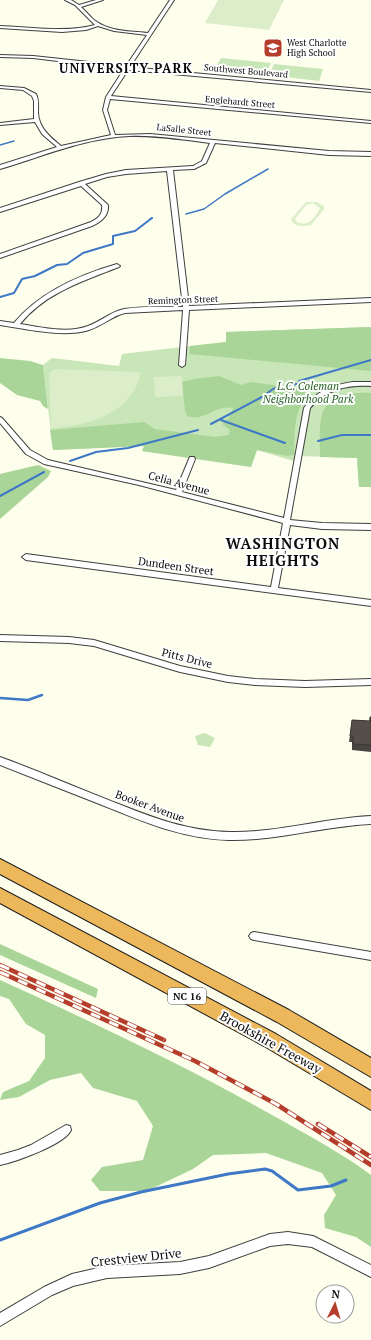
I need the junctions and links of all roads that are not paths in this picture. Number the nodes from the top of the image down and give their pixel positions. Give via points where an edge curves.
1 (67, 0) edge
2 (102, 0) edge
3 (172, 0) edge
4 (79, 6) junction
5 (100, 25) junction
6 (0, 26) edge
7 (150, 34) junction
8 (0, 56) edge
9 (127, 68) junction
10 (0, 87) edge
11 (371, 91) edge
12 (108, 97) junction
13 (36, 120) junction
14 (371, 122) edge
15 (0, 124) edge
16 (113, 135) junction
17 (213, 141) junction
18 (61, 148) junction
19 (371, 154) edge
20 (0, 167) edge
21 (170, 170) junction
22 (81, 183) junction
23 (0, 210) edge
24 (0, 256) edge
25 (117, 266) dead end
26 (371, 300) edge
27 (186, 309) junction
28 (0, 323) edge
29 (16, 325) junction
30 (182, 365) dead end
31 (371, 384) edge
32 (0, 419) edge
33 (192, 459) dead end
34 (178, 493) junction
35 (288, 522) junction
36 (371, 527) edge
37 (26, 557) dead end
38 (274, 591) junction
39 (371, 603) edge
40 (0, 638) edge
41 (371, 682) edge
42 (0, 761) edge
43 (371, 820) edge
44 (0, 866) edge
45 (0, 895) edge
46 (254, 936) dead end
47 (371, 956) edge
48 (369, 1066) edge
49 (371, 1101) edge
50 (66, 1130) dead end
51 (0, 1160) edge
52 (371, 1271) edge
53 (0, 1320) edge

1 - 4 street
2 - 4 street
3 - 7 street
4 - 5 street via 92,21
5 - 6 street via 65,32
5 - 7 street
7 - 9 street
8 - 9 street, Southwest Boulevard
9 - 11 street, Southwest Boulevard
9 - 12 street
10 - 13 street via 24,89 34,94
12 - 14 street, Englehardt Street
12 - 16 street via 105,110
13 - 15 street
13 - 18 street via 41,130
16 - 17 street, LaSalle Street via 150,135
16 - 18 street, LaSalle Street
17 - 19 street, LaSalle Street via 329,153
17 - 21 street via 206,159 201,164 188,169
18 - 20 street, LaSalle Street
21 - 22 street via 126,172
21 - 27 street
22 - 23 street
22 - 24 street via 105,205 106,210 102,218 90,225
25 - 29 street via 60,290 27,310
26 - 27 street, Remington Street
27 - 29 street, Remington Street via 122,312 90,328 78,331
27 - 30 street
28 - 29 street, Remington Street
31 - 35 street via 341,385 314,399 307,408
32 - 34 street, Celia Avenue via 37,459
33 - 34 street
34 - 35 street, Celia Avenue
35 - 36 street, Celia Avenue
35 - 38 street
37 - 38 street, Dundeen Street
38 - 39 street, Dundeen Street
40 - 41 street, Pitts Drive via 94,643 180,668 241,680 286,684
42 - 43 street, Booker Avenue via 131,813 193,833 258,835
44 - 48 highway, NC 16 via 283,1016
45 - 49 highway, Brookshire Freeway / NC 16 via 270,1040
46 - 47 street
50 - 51 street via 28,1152
52 - 53 street, Crestview Drive via 314,1242 288,1238 270,1240 209,1262 180,1268 107,1272 72,1280 48,1291

